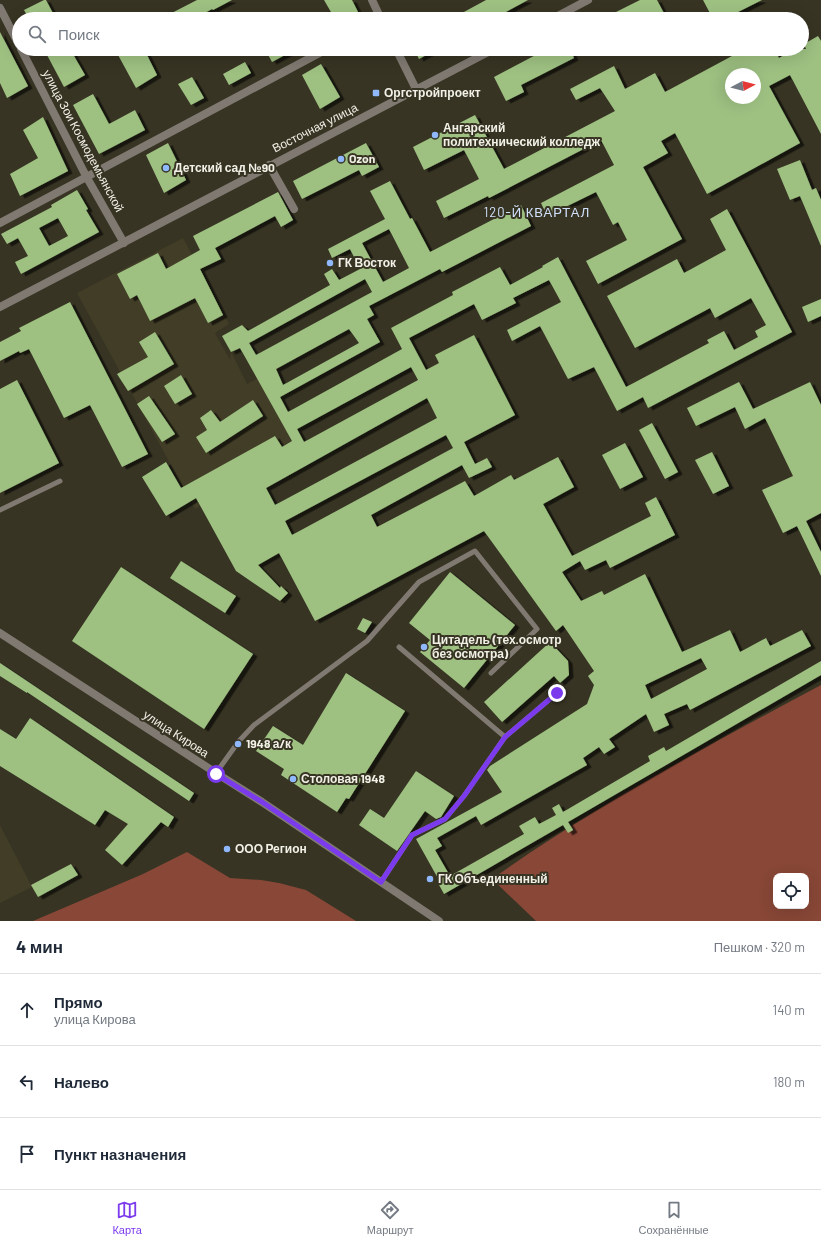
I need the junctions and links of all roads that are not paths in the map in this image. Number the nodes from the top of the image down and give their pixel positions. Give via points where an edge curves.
1 (372, 0) edge
2 (588, 0) edge
3 (0, 8) edge
4 (378, 12) edge
5 (565, 12) edge
6 (12, 31) edge
7 (25, 56) edge
8 (314, 56) edge
9 (400, 56) edge
10 (480, 56) edge
11 (416, 89) junction
12 (269, 165) junction
13 (86, 176) junction
14 (294, 209) dead end
15 (0, 222) edge
16 (124, 243) junction
17 (0, 307) edge
18 (60, 481) dead end
19 (0, 510) edge
20 (0, 634) edge
21 (398, 647) dead end
22 (491, 673) dead end
23 (557, 693) dead end
24 (505, 737) junction
25 (216, 774) junction
26 (381, 882) junction
27 (439, 921) edge

1 - 4 street
2 - 5 street
3 - 6 street
7 - 13 street, улица Зои Космодемьянской
8 - 13 street
9 - 11 street
10 - 11 street, Восточная улица
11 - 12 street, Восточная улица
12 - 14 street
12 - 16 street, Восточная улица
13 - 15 street
13 - 16 street, улица Зои Космодемьянской
16 - 17 street, Восточная улица
18 - 19 lane
20 - 25 street, улица Кирова
21 - 24 lane
22 - 25 lane via 537,629 475,551 419,582 367,641 254,725
23 - 24 lane
24 - 26 lane via 445,819 412,835
25 - 26 street, улица Кирова
26 - 27 street, улица Кирова

